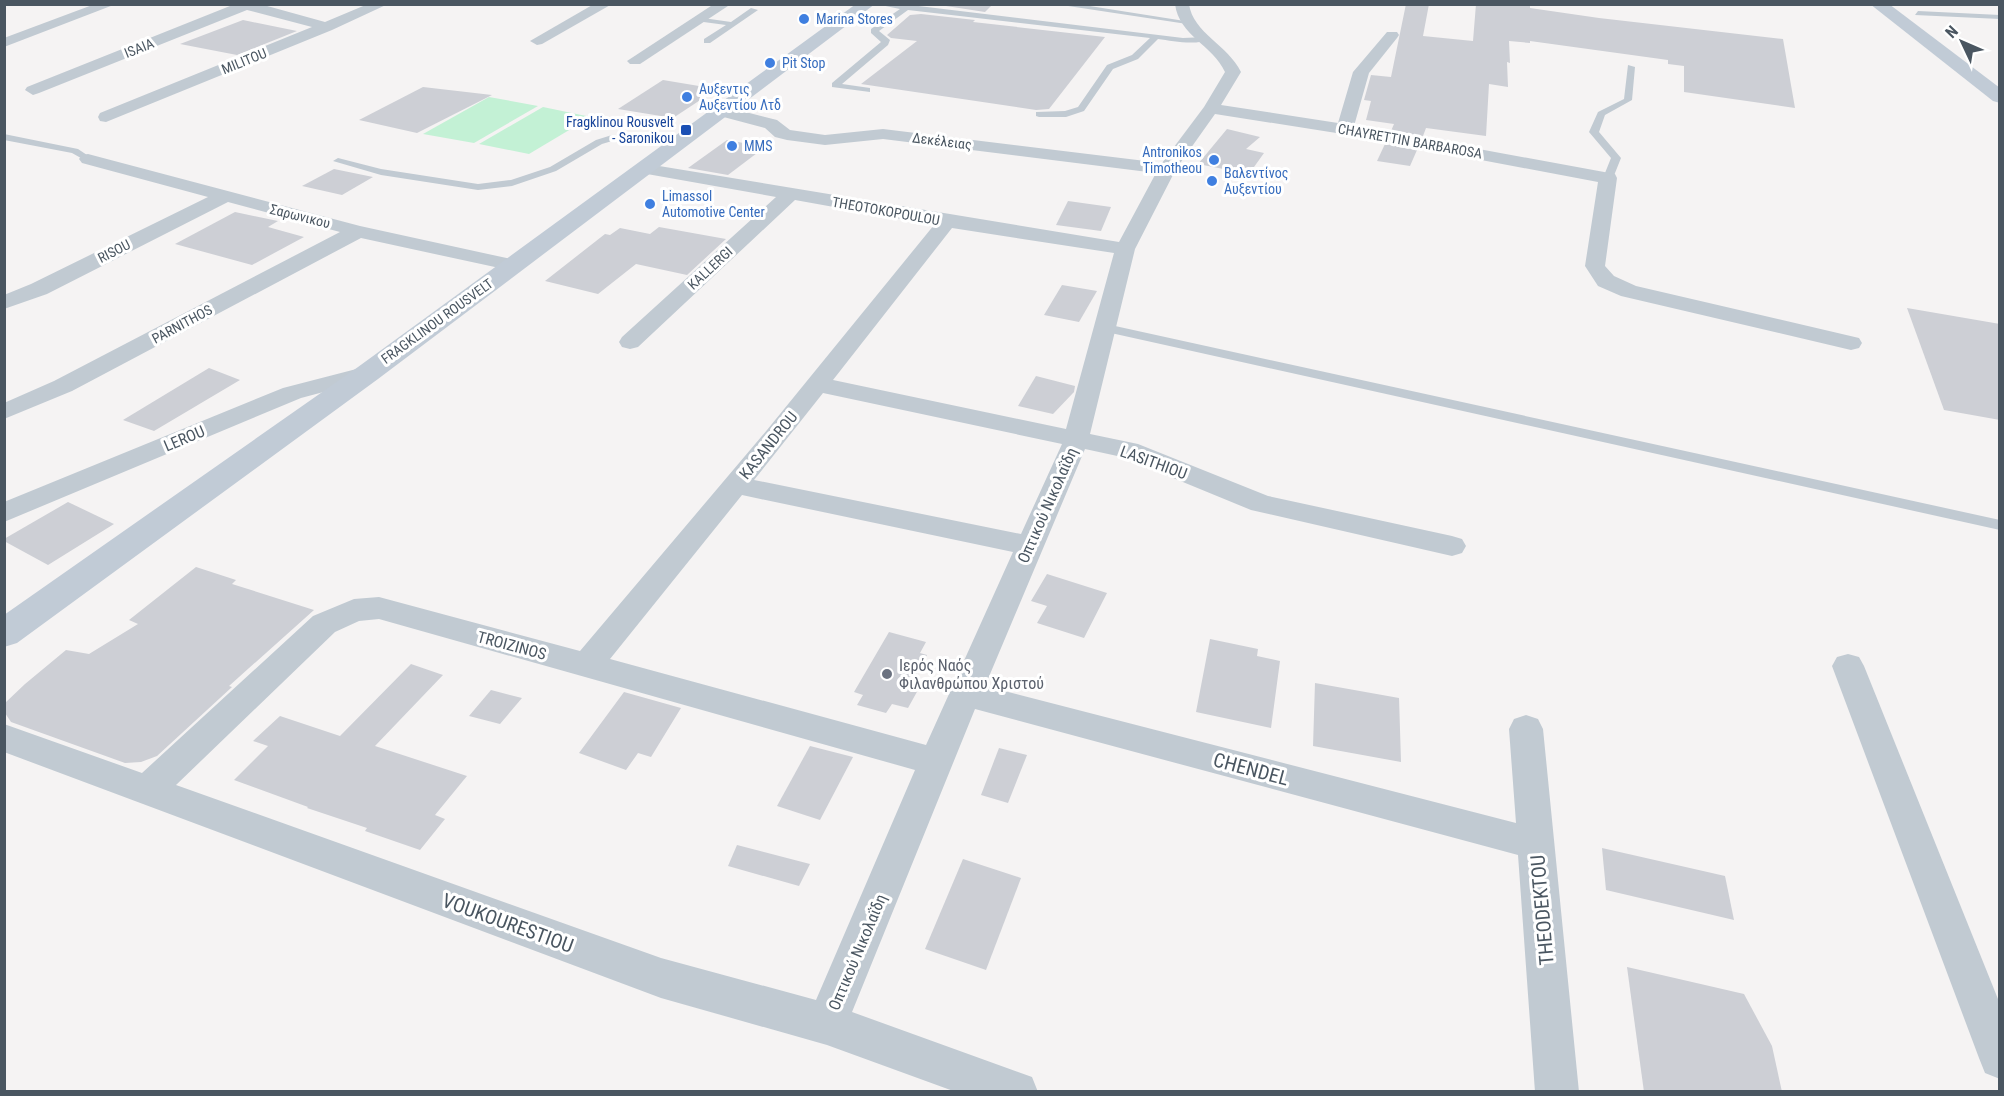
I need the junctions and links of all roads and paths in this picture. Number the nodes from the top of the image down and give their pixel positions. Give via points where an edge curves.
1 (109, 4) edge
2 (381, 4) edge
3 (605, 4) edge
4 (724, 4) edge
5 (867, 4) edge
6 (879, 4) edge
7 (1058, 4) edge
8 (1878, 4) edge
9 (244, 5) edge
10 (906, 8) junction
11 (1912, 9) edge
12 (754, 10) dead end
13 (1999, 17) edge
14 (699, 19) junction
15 (1191, 22) edge
16 (732, 24) junction
17 (327, 27) junction
18 (1945, 33) dead end
19 (1392, 35) dead end
20 (1156, 37) junction
21 (537, 40) dead end
22 (707, 41) dead end
23 (4, 43) edge
24 (635, 61) dead end
25 (1631, 67) dead end
26 (33, 90) dead end
27 (867, 90) dead end
28 (2000, 97) edge
29 (1211, 108) junction
30 (722, 111) junction
31 (1039, 114) dead end
32 (106, 117) dead end
33 (1345, 129) junction
34 (4, 136) edge
35 (678, 145) junction
36 (88, 159) joint
37 (338, 162) dead end
38 (647, 169) junction
39 (1167, 169) junction
40 (1608, 178) junction
41 (791, 194) junction
42 (223, 197) junction
43 (947, 221) junction
44 (358, 231) junction
45 (1125, 249) junction
46 (513, 265) junction
47 (4, 303) edge
48 (1106, 328) junction
49 (630, 342) dead end
50 (1851, 343) dead end
51 (368, 373) junction
52 (817, 384) junction
53 (4, 412) edge
54 (1076, 440) junction
55 (735, 485) junction
56 (4, 513) edge
57 (2000, 525) edge
58 (1029, 546) junction
59 (1452, 546) dead end
60 (4, 634) edge
61 (587, 665) junction
62 (1848, 666) dead end
63 (966, 694) junction
64 (1526, 729) dead end
65 (4, 738) edge
66 (936, 762) junction
67 (147, 791) junction
68 (1536, 844) junction
69 (827, 1024) junction
70 (2000, 1058) edge
71 (960, 1083) edge
72 (1017, 1092) edge
73 (1557, 1092) edge

1 - 23 street
2 - 17 street, MILITOU
3 - 21 street
4 - 14 street
5 - 30 main road, FRAGKLINOU ROUSVELT
6 - 10 lane
7 - 15 lane
8 - 28 main road
9 - 17 street
9 - 26 street, ISAIA
10 - 20 lane
10 - 27 lane via 874,31 885,43 835,85
11 - 13 lane
11 - 18 main road
12 - 16 lane
14 - 16 lane
14 - 24 street
15 - 20 lane
15 - 29 street, Οπτικού Νικολαΐδη via 1226,59 1233,72
16 - 22 lane
17 - 32 street, MILITOU
19 - 33 street via 1360,72
20 - 31 lane via 1135,57 1110,67 1081,109 1066,114
25 - 40 lane via 1628,100 1601,114 1594,132 1616,158
29 - 33 street, CHAYRETTIN BARBAROSA
29 - 39 street, Οπτικού Νικολαΐδη
30 - 35 main road, FRAGKLINOU ROUSVELT
30 - 39 street, Δεκέλειας via 771,124 787,135 825,140 883,134
33 - 40 street, CHAYRETTIN BARBAROSA
34 - 36 lane via 75,151
35 - 37 lane via 612,138 553,169 512,183 478,187
35 - 38 main road, FRAGKLINOU ROUSVELT
36 - 42 street, Σαρωνικου
38 - 41 street, THEOTOKOPOULOU
38 - 46 main road, FRAGKLINOU ROUSVELT
39 - 45 street, Οπτικού Νικολαΐδη
40 - 50 street via 1595,266 1606,281 1629,291
41 - 43 street, THEOTOKOPOULOU
41 - 49 street, KALLERGI
42 - 44 street, Σαρωνικου
42 - 47 street, RISOU
43 - 45 street, THEOTOKOPOULOU
43 - 52 street, KASANDROU
44 - 46 street, Σαρωνικου
44 - 53 street, PARNITHOS via 74,381
45 - 48 street, Οπτικού Νικολαΐδη
46 - 51 main road, FRAGKLINOU ROUSVELT
48 - 54 street, Οπτικού Νικολαΐδη
48 - 57 lane
51 - 56 street, LEROU via 292,393
51 - 60 main road, FRAGKLINOU ROUSVELT
52 - 54 street, LASITHIOU
52 - 55 street, KASANDROU
54 - 58 street, Οπτικού Νικολαΐδη
54 - 59 street, LASITHIOU via 1129,450 1261,504
55 - 58 street
55 - 61 street, KASANDROU
58 - 63 street, Οπτικού Νικολαΐδη
61 - 66 street, TROIZINOS
61 - 67 street, TROIZINOS via 379,608 354,610 324,624
62 - 70 street
63 - 66 street, Οπτικού Νικολαΐδη
63 - 68 street, CHENDEL
64 - 68 street, THEODEKTOU
65 - 67 street, VOUKOURESTIOU
66 - 69 street, Οπτικού Νικολαΐδη
67 - 69 street, VOUKOURESTIOU via 661,978
68 - 73 street, THEODEKTOU
69 - 71 street, VOUKOURESTIOU
71 - 72 street, VOUKOURESTIOU

